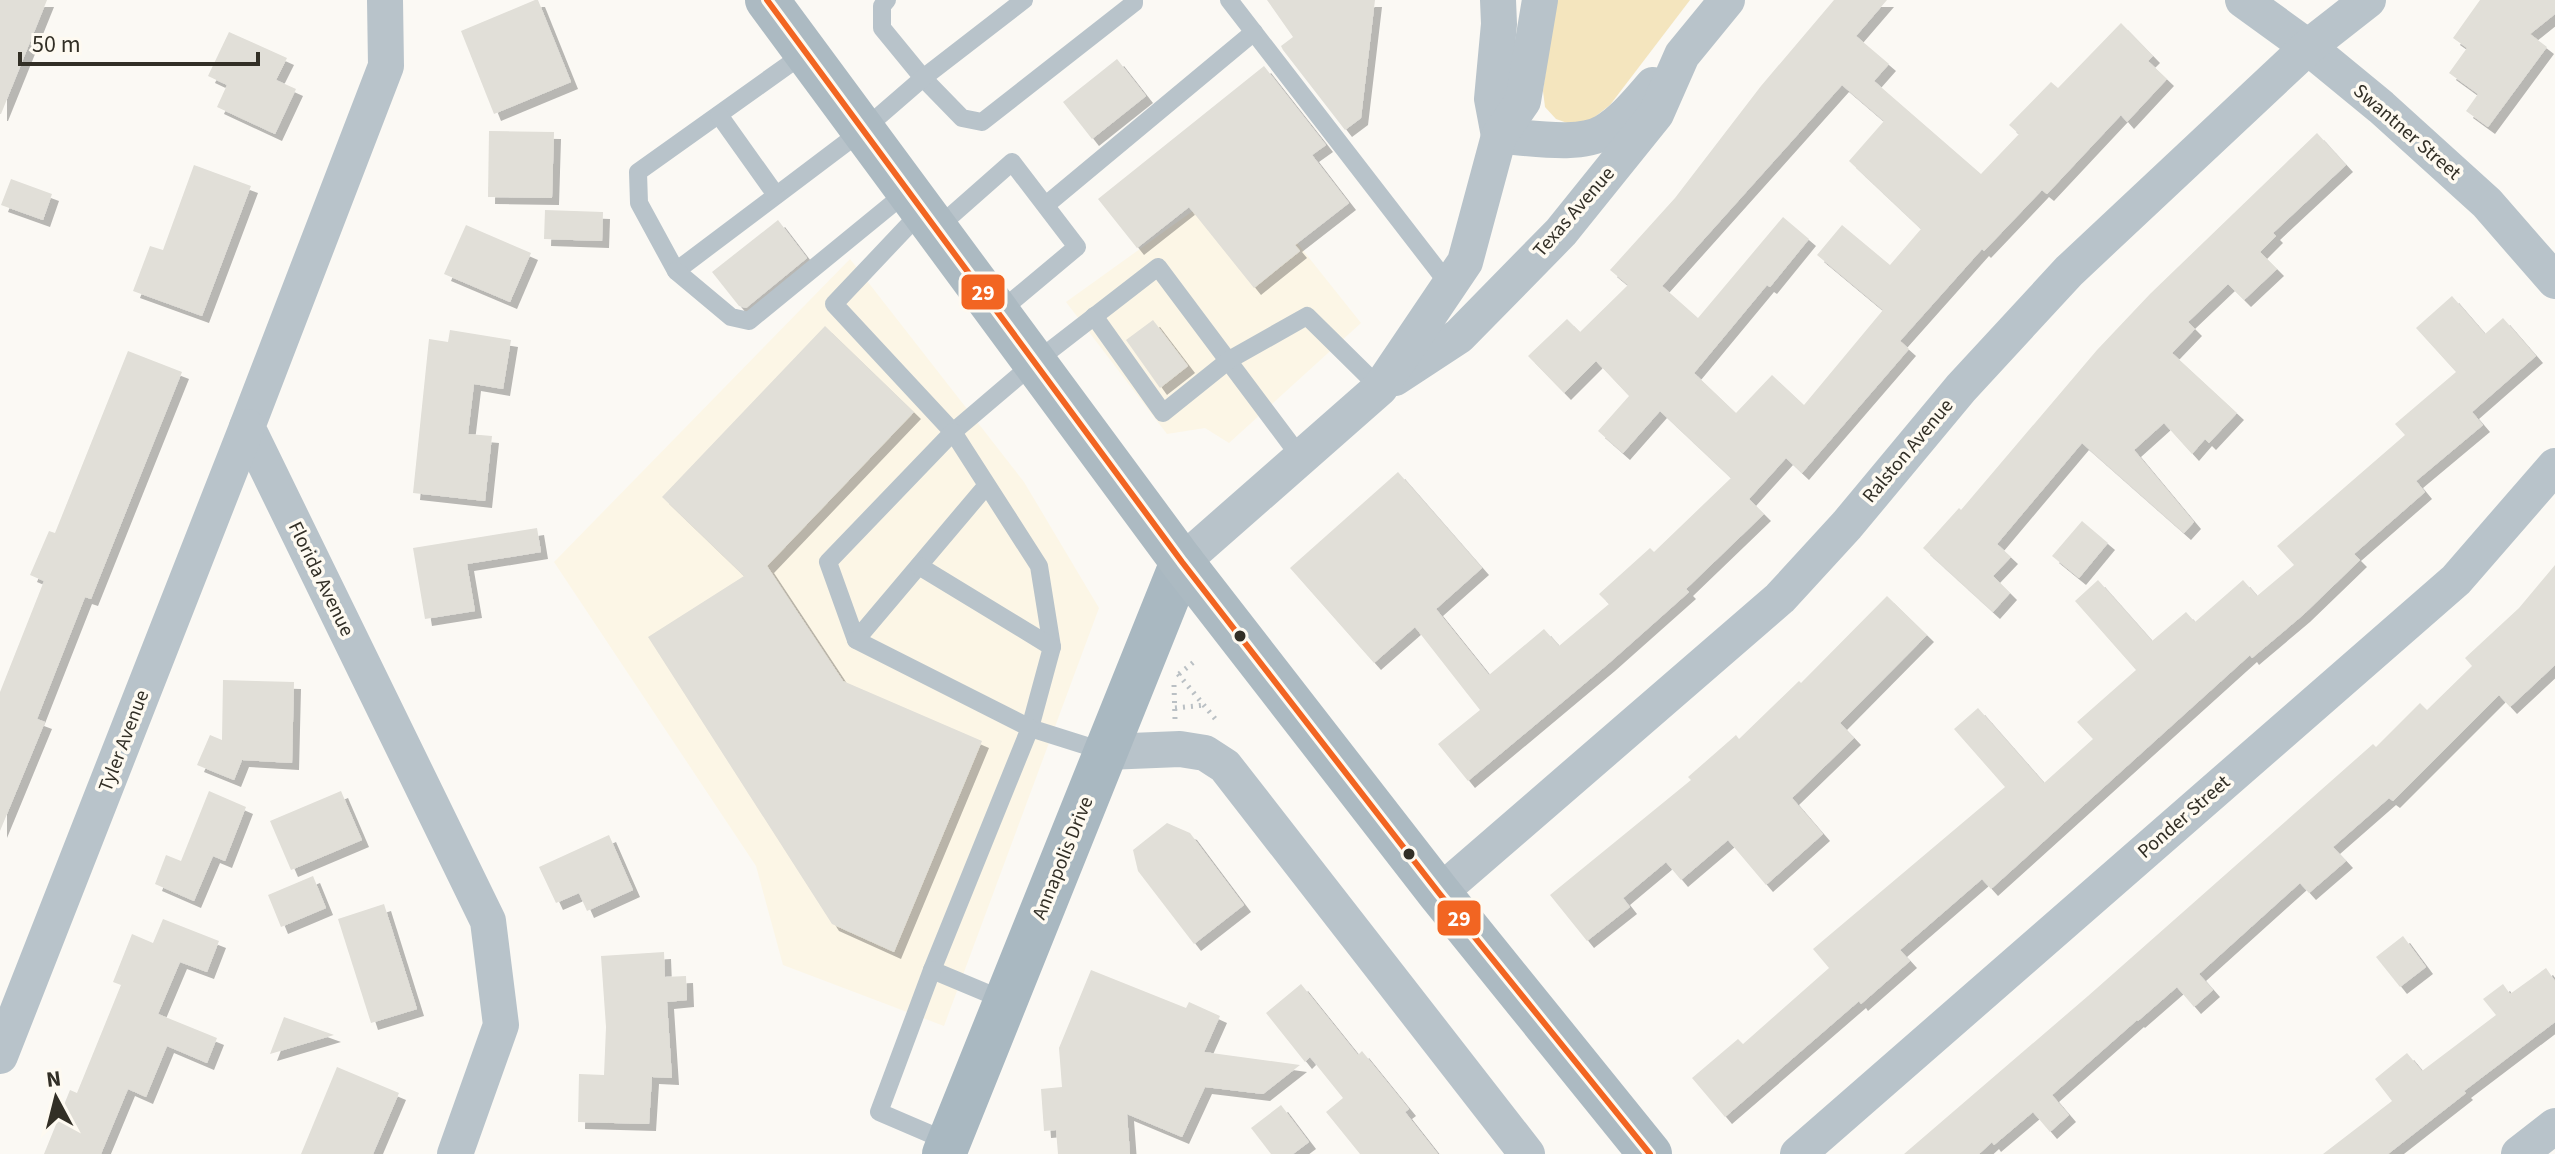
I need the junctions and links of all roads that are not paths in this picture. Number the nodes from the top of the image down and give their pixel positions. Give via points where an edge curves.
1 (385, 0) edge
2 (767, 0) edge
3 (887, 0) edge
4 (1024, 0) edge
5 (1134, 0) edge
6 (1229, 0) edge
7 (1498, 0) edge
8 (1540, 0) edge
9 (1727, 0) edge
10 (2243, 0) edge
11 (2368, 0) edge
12 (1254, 32) junction
13 (2308, 47) junction
14 (805, 53) junction
15 (1682, 55) junction
16 (923, 78) junction
17 (719, 115) junction
18 (863, 130) junction
19 (1499, 136) junction
20 (776, 195) junction
21 (1046, 205) junction
22 (922, 210) junction
23 (676, 271) junction
24 (2555, 281) edge
25 (1450, 286) junction
26 (998, 313) junction
27 (1094, 316) junction
28 (1229, 360) junction
29 (1034, 363) junction
30 (1380, 388) junction
31 (247, 427) junction
32 (953, 432) junction
33 (1301, 458) junction
34 (2555, 466) edge
35 (987, 485) junction
36 (1182, 562) junction
37 (919, 566) junction
38 (856, 640) junction
39 (1052, 647) junction
40 (1030, 728) junction
41 (1106, 752) junction
42 (1439, 893) junction
43 (932, 970) junction
44 (1006, 1001) junction
45 (0, 1056) edge
46 (2555, 1126) edge
47 (951, 1150) edge
48 (455, 1154) edge
49 (1527, 1154) edge
50 (1650, 1154) edge
51 (1798, 1154) edge
52 (2519, 1154) edge

1 - 31 street via 386,66
2 - 14 main road
3 - 16 lane via 882,28
4 - 16 lane
5 - 16 lane via 982,122 962,118
6 - 12 lane
7 - 19 street, Texas Avenue via 1492,99
8 - 19 street, Texas Avenue via 1523,101
9 - 15 street, Texas Avenue
10 - 13 street, Swantner Street
11 - 13 street, Ralston Avenue
12 - 21 lane
12 - 25 lane
13 - 24 street, Swantner Street via 2487,203
13 - 42 street, Ralston Avenue via 2069,271 1780,598
14 - 17 lane
14 - 18 main road
15 - 19 street via 1602,134 1582,139
15 - 30 street, Texas Avenue via 1656,114 1561,232 1459,336
16 - 18 lane
17 - 20 lane
17 - 23 lane via 638,172 639,203
18 - 20 lane
18 - 22 main road
19 - 25 street, Texas Avenue via 1465,262
20 - 23 lane
21 - 22 lane via 1012,162
21 - 26 lane via 1077,247
22 - 23 lane via 749,321 731,317
22 - 26 main road
22 - 32 lane via 834,304
25 - 30 street, Texas Avenue
26 - 29 main road
27 - 28 lane via 1158,267
27 - 28 lane via 1163,413
27 - 29 lane
28 - 30 lane via 1307,316
28 - 33 lane
29 - 32 lane
29 - 36 main road
30 - 33 street, Texas Avenue
31 - 45 street, Tyler Avenue
31 - 48 street, Florida Avenue via 488,921 501,1025
32 - 35 lane
32 - 38 lane via 828,562
33 - 36 street, Texas Avenue
34 - 51 street, Ponder Street via 2456,580
35 - 37 lane
35 - 39 lane via 1039,566
36 - 41 street, Annapolis Drive
36 - 42 main road
37 - 38 lane
37 - 39 lane
38 - 40 lane
39 - 40 lane
40 - 41 lane
40 - 43 lane
41 - 44 street, Annapolis Drive
41 - 49 street via 1180,749 1205,753 1225,766
42 - 50 main road
43 - 44 lane
43 - 47 lane via 879,1112
44 - 47 street, Annapolis Drive
46 - 52 street

